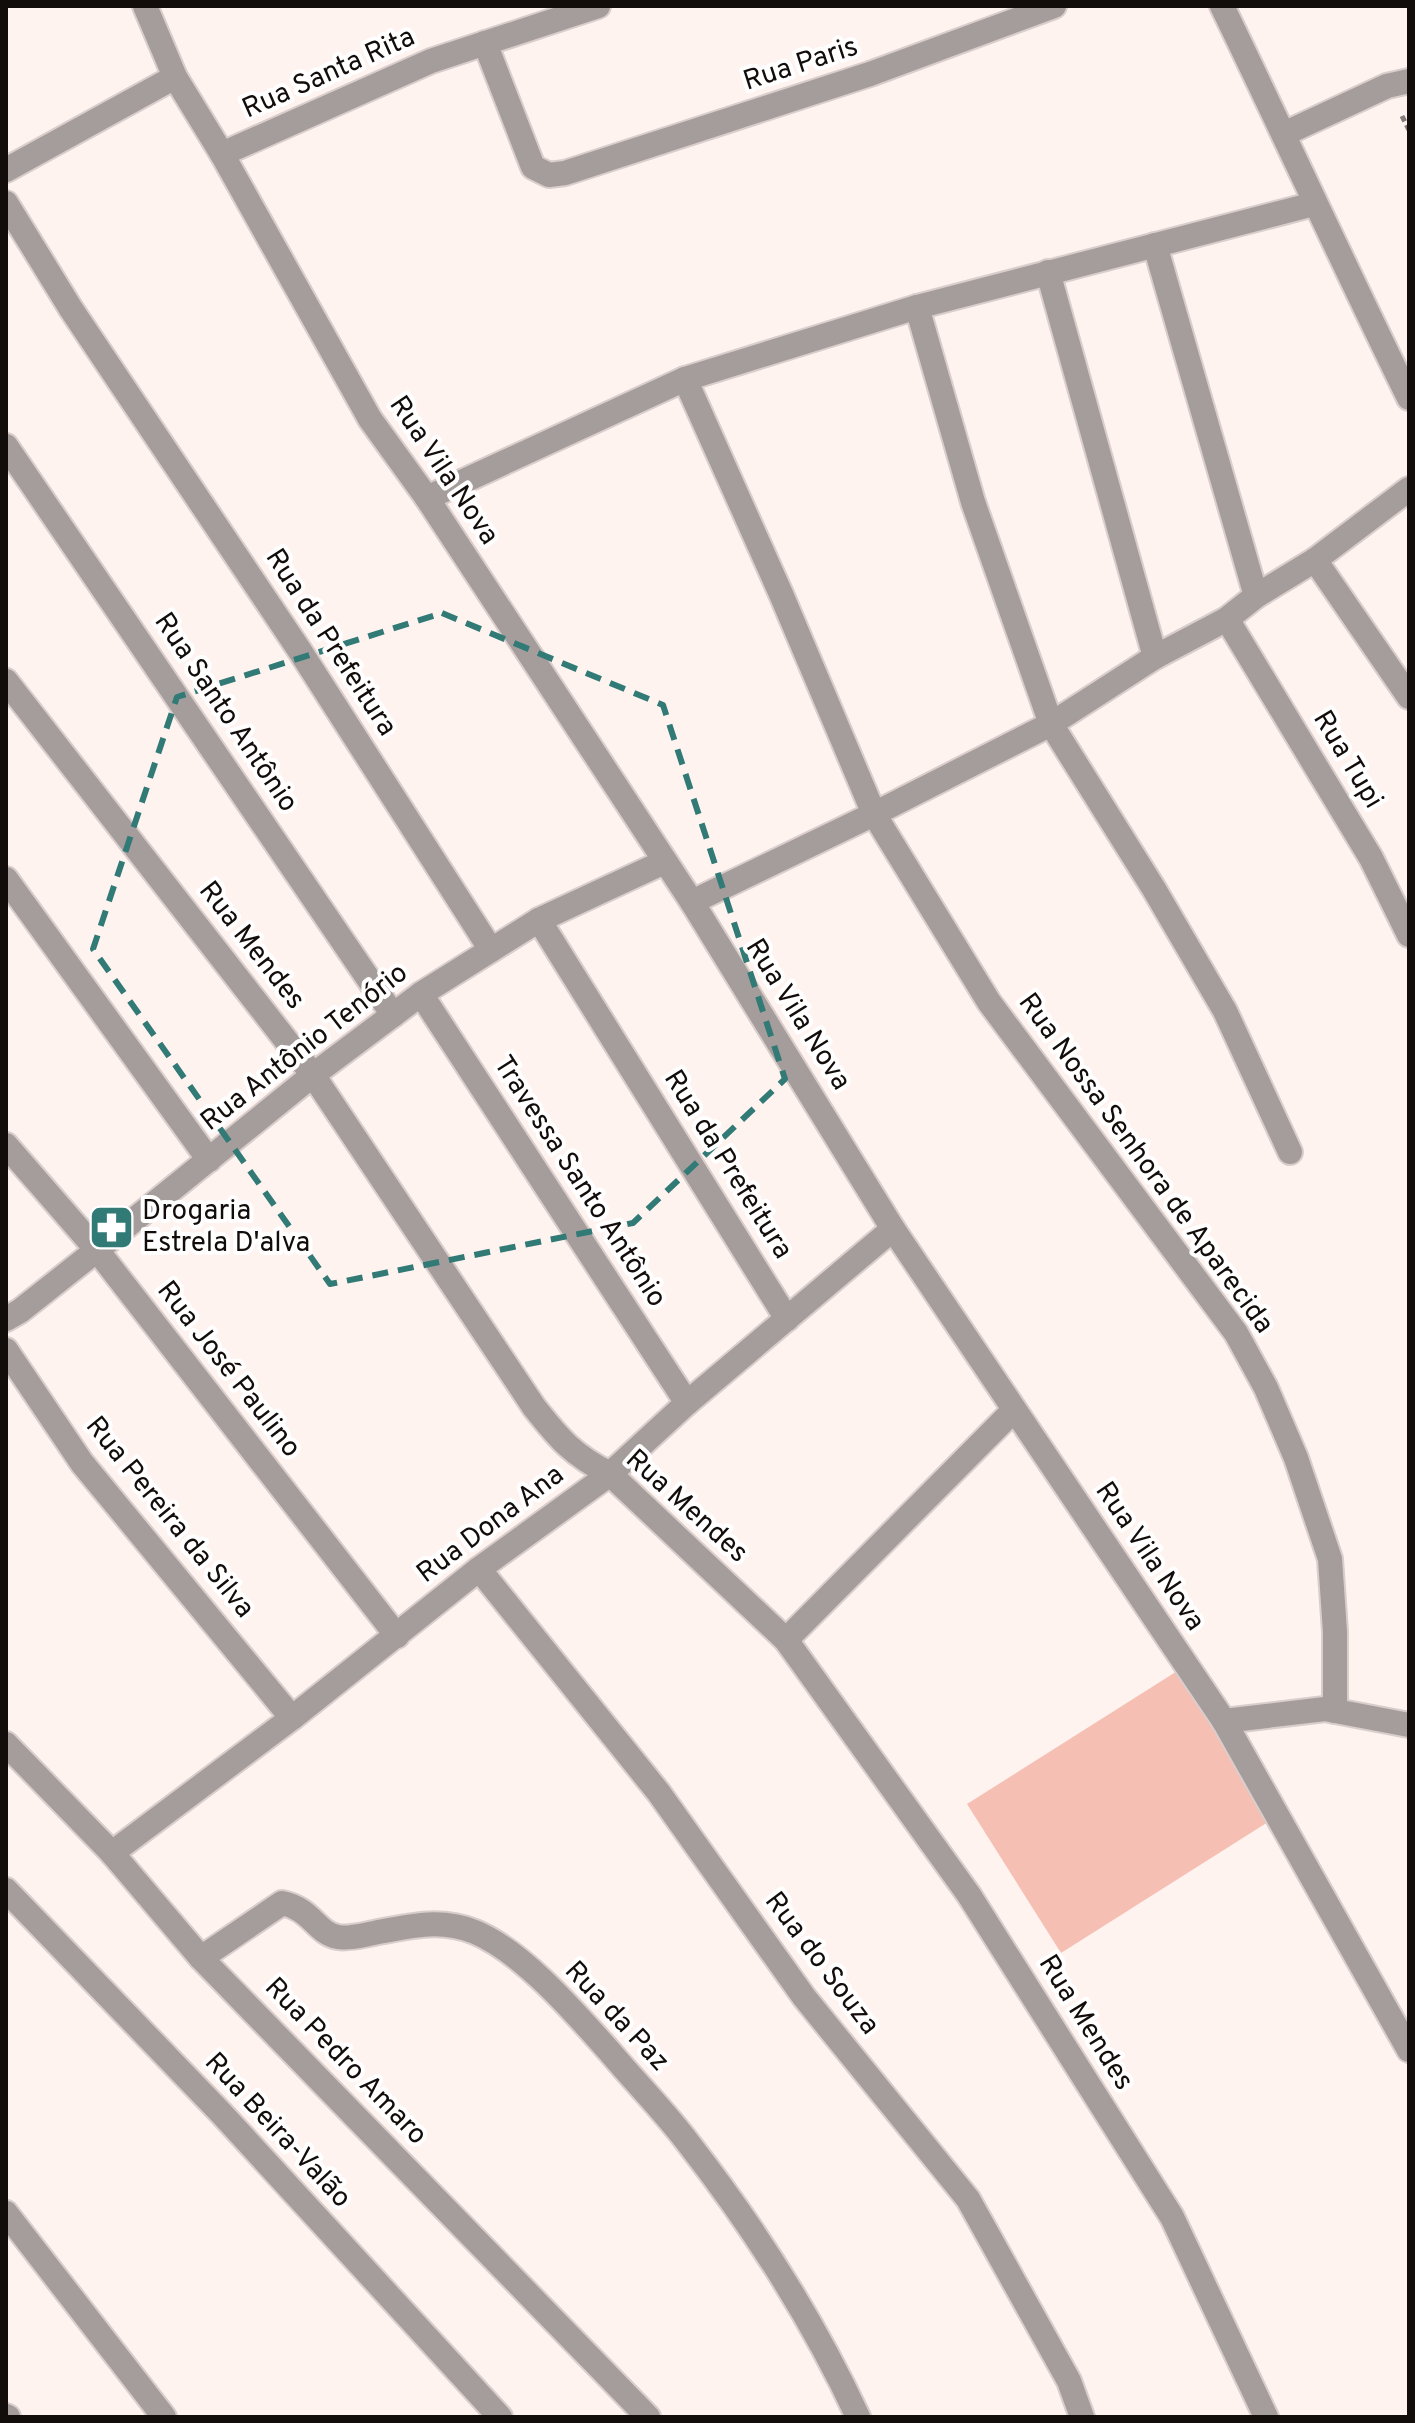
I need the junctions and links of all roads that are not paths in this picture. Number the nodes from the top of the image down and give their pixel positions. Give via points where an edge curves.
1 (145, 6) edge
2 (598, 6) edge
3 (1054, 6) edge
4 (1222, 6) edge
5 (485, 43) junction
6 (175, 77) junction
7 (1409, 81) edge
8 (1284, 134) junction
9 (222, 154) junction
10 (6, 170) edge
11 (6, 203) edge
12 (1314, 204) junction
13 (1155, 245) junction
14 (1048, 272) junction
15 (917, 307) junction
16 (685, 379) junction
17 (1409, 398) edge
18 (6, 446) edge
19 (1409, 489) edge
20 (427, 498) junction
21 (1315, 560) junction
22 (1256, 596) junction
23 (1227, 619) junction
24 (1155, 657) junction
25 (6, 681) edge
26 (1409, 697) edge
27 (1051, 724) junction
28 (874, 814) junction
29 (664, 862) junction
30 (6, 879) edge
31 (692, 902) junction
32 (539, 920) junction
33 (1409, 935) edge
34 (491, 950) junction
35 (421, 994) junction
36 (393, 1015) junction
37 (313, 1075) junction
38 (6, 1145) edge
39 (1290, 1152) dead end
40 (209, 1160) junction
41 (893, 1229) junction
42 (97, 1250) junction
43 (6, 1319) edge
44 (787, 1319) junction
45 (6, 1350) edge
46 (687, 1403) junction
47 (1014, 1410) junction
48 (610, 1474) junction
49 (479, 1569) junction
50 (397, 1636) junction
51 (786, 1640) junction
52 (1335, 1711) junction
53 (292, 1718) junction
54 (1224, 1721) junction
55 (1409, 1725) edge
56 (6, 1744) edge
57 (112, 1853) junction
58 (6, 1890) edge
59 (201, 1958) junction
60 (1409, 2050) edge
61 (6, 2213) edge
62 (164, 2417) edge
63 (500, 2417) edge
64 (648, 2417) edge
65 (858, 2417) edge
66 (1082, 2417) edge
67 (1266, 2417) edge

1 - 6 street, Rua Vila Nova
2 - 5 street, Rua Santa Rita
3 - 5 street, Rua Paris via 870,74 549,175 533,167
4 - 8 street
5 - 9 street, Rua Santa Rita via 431,61
6 - 9 street, Rua Vila Nova
6 - 10 street
7 - 8 street
8 - 12 street
9 - 20 street, Rua Vila Nova via 370,419
11 - 34 street, Rua da Prefeitura
12 - 13 street
12 - 17 street
13 - 14 street
13 - 22 street
14 - 15 street
14 - 24 street
15 - 16 street
15 - 27 street via 973,502
16 - 20 street
16 - 28 street, Rua Nossa Senhora de Aparecida
18 - 36 street, Rua Santo Antônio
19 - 21 street
20 - 29 street, Rua Vila Nova
21 - 22 street
21 - 26 street
22 - 23 street
23 - 24 street
23 - 33 street, Rua Tupi via 1371,858
24 - 27 street
25 - 37 street, Rua Mendes
27 - 28 street
27 - 39 street via 1225,1011
28 - 31 street
28 - 52 street, Rua Nossa Senhora de Aparecida via 989,1002 1236,1333 1266,1388 1330,1559
29 - 31 street, Rua Vila Nova
29 - 32 street, Rua Antônio Tenório
30 - 40 street
31 - 41 street, Rua Vila Nova
32 - 34 street, Rua Antônio Tenório
32 - 44 street, Rua da Prefeitura
34 - 35 street, Rua Antônio Tenório
35 - 36 street, Rua Antônio Tenório
35 - 46 street, Travessa Santo Antônio
36 - 37 street, Rua Antônio Tenório
37 - 40 street, Rua Antônio Tenório
37 - 48 street, Rua Mendes via 534,1407 560,1440
38 - 42 street, Rua José Paulino
40 - 42 street, Rua Antônio Tenório
41 - 44 street, Rua Dona Ana
41 - 47 street, Rua Vila Nova
42 - 43 street, Rua Antônio Tenório
42 - 50 street, Rua José Paulino
44 - 46 street, Rua Dona Ana
45 - 53 street, Rua Pereira da Silva via 82,1463
46 - 48 street, Rua Dona Ana
47 - 51 street
47 - 54 street, Rua Vila Nova
48 - 49 street, Rua Dona Ana
48 - 51 street, Rua Mendes
49 - 50 street, Rua Dona Ana
49 - 66 street, Rua do Souza via 659,1793 804,1997 968,2199 1069,2381
50 - 53 street, Rua Dona Ana
51 - 67 street, Rua Mendes via 969,1895 1172,2217
52 - 54 street
52 - 55 street
53 - 57 street, Rua Dona Ana
54 - 60 street, Rua Vila Nova
56 - 57 street, Rua Pedro Amaro
57 - 59 street, Rua Pedro Amaro
58 - 63 street, Rua Beira-Valão via 222,2114
59 - 64 street, Rua Pedro Amaro
59 - 65 street, Rua da Paz via 282,1903 305,1911 338,1937 424,1923 453,1924 479,1933 567,2004 688,2142 753,2230 828,2353
61 - 62 street

